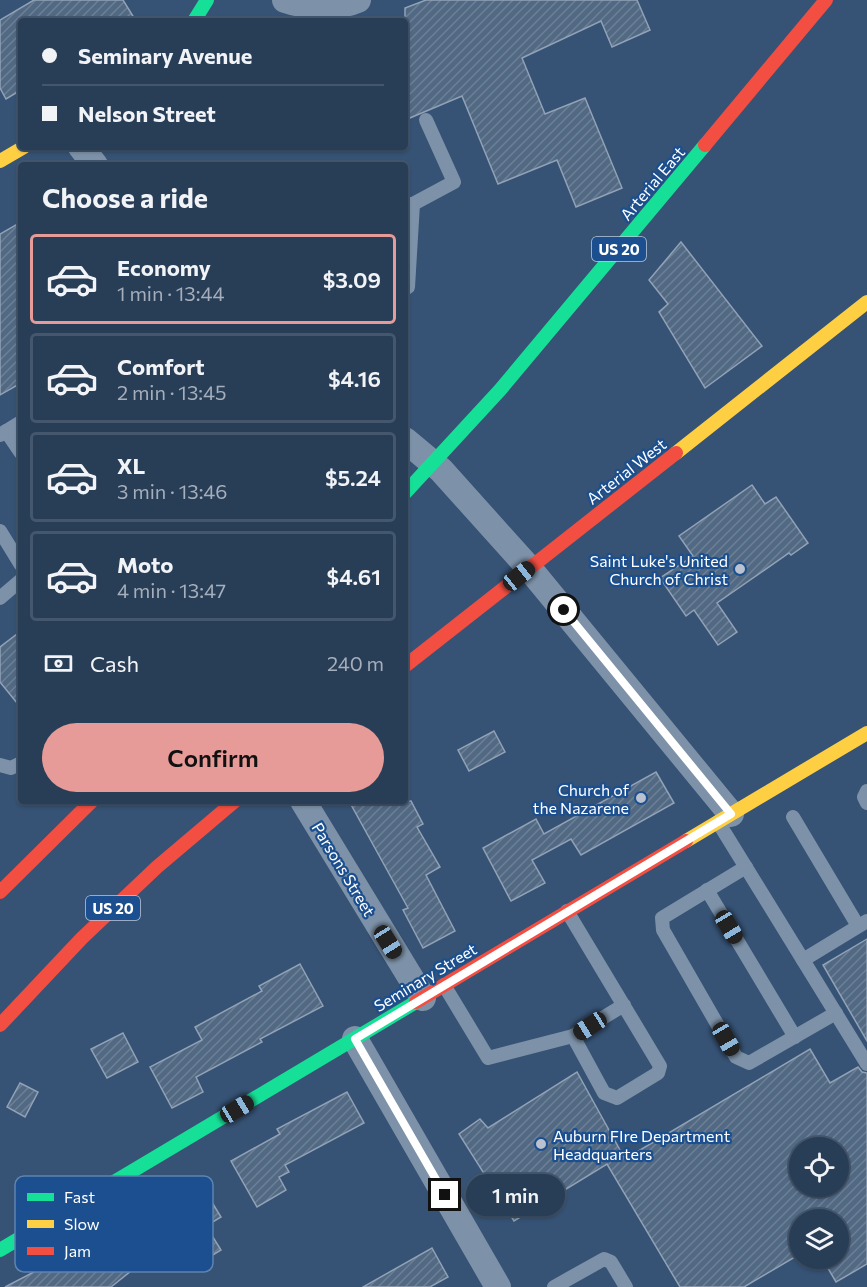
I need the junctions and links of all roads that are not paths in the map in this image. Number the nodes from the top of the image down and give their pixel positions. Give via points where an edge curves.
1 (207, 0) edge
2 (285, 0) edge
3 (358, 0) edge
4 (826, 0) edge
5 (196, 18) edge
6 (426, 120) dead end
7 (19, 150) edge
8 (84, 150) edge
9 (0, 161) edge
10 (94, 162) edge
11 (409, 204) edge
12 (408, 287) edge
13 (867, 302) edge
14 (18, 424) edge
15 (3, 433) edge
16 (408, 443) edge
17 (18, 450) edge
18 (432, 464) junction
19 (408, 490) edge
20 (0, 531) edge
21 (18, 560) edge
22 (529, 568) junction
23 (18, 583) edge
24 (0, 598) edge
25 (408, 664) edge
26 (867, 733) edge
27 (18, 764) edge
28 (0, 765) edge
29 (867, 791) edge
30 (867, 803) edge
31 (89, 804) edge
32 (231, 804) edge
33 (305, 804) edge
34 (793, 817) dead end
35 (725, 818) junction
36 (746, 867) junction
37 (707, 890) junction
38 (0, 892) edge
39 (567, 912) junction
40 (863, 924) edge
41 (803, 960) junction
42 (434, 992) junction
43 (624, 1005) junction
44 (836, 1013) junction
45 (0, 1025) edge
46 (573, 1036) junction
47 (795, 1037) junction
48 (355, 1039) junction
49 (867, 1064) edge
50 (125, 1176) edge
51 (15, 1241) edge
52 (0, 1250) edge
53 (498, 1287) edge
54 (554, 1287) edge
55 (626, 1287) edge

1 - 5 main road
2 - 3 street via 314,7
4 - 18 main road, Arterial East / US 20 via 500,390
6 - 11 lane via 454,182
7 - 9 main road
8 - 10 street
11 - 12 lane
13 - 22 main road, Arterial West
14 - 15 lane
15 - 17 lane
16 - 18 street
18 - 19 main road, Arterial East / US 20
18 - 22 street
20 - 21 lane
22 - 25 main road, Arterial West
22 - 35 street
23 - 24 lane
26 - 35 main road, Seminary Street
27 - 28 lane via 11,768
29 - 30 lane
31 - 38 main road
32 - 45 main road, US 20 via 81,938
33 - 42 street, Parsons Street
34 - 40 lane
35 - 36 lane
35 - 39 main road, Seminary Street
36 - 37 lane
36 - 41 lane
37 - 47 lane
37 - 47 lane via 662,918 663,930 736,1057 750,1063
39 - 42 main road, Seminary Street
39 - 43 lane
40 - 41 lane
41 - 44 lane
42 - 46 lane via 488,1058
42 - 48 main road, Seminary Street
43 - 46 lane
43 - 46 lane via 660,1066 658,1073 617,1098 604,1093
44 - 47 lane
44 - 49 lane
48 - 50 main road, Seminary Street
48 - 53 street
51 - 52 main road, Seminary Street
54 - 55 lane via 604,1259 611,1262

